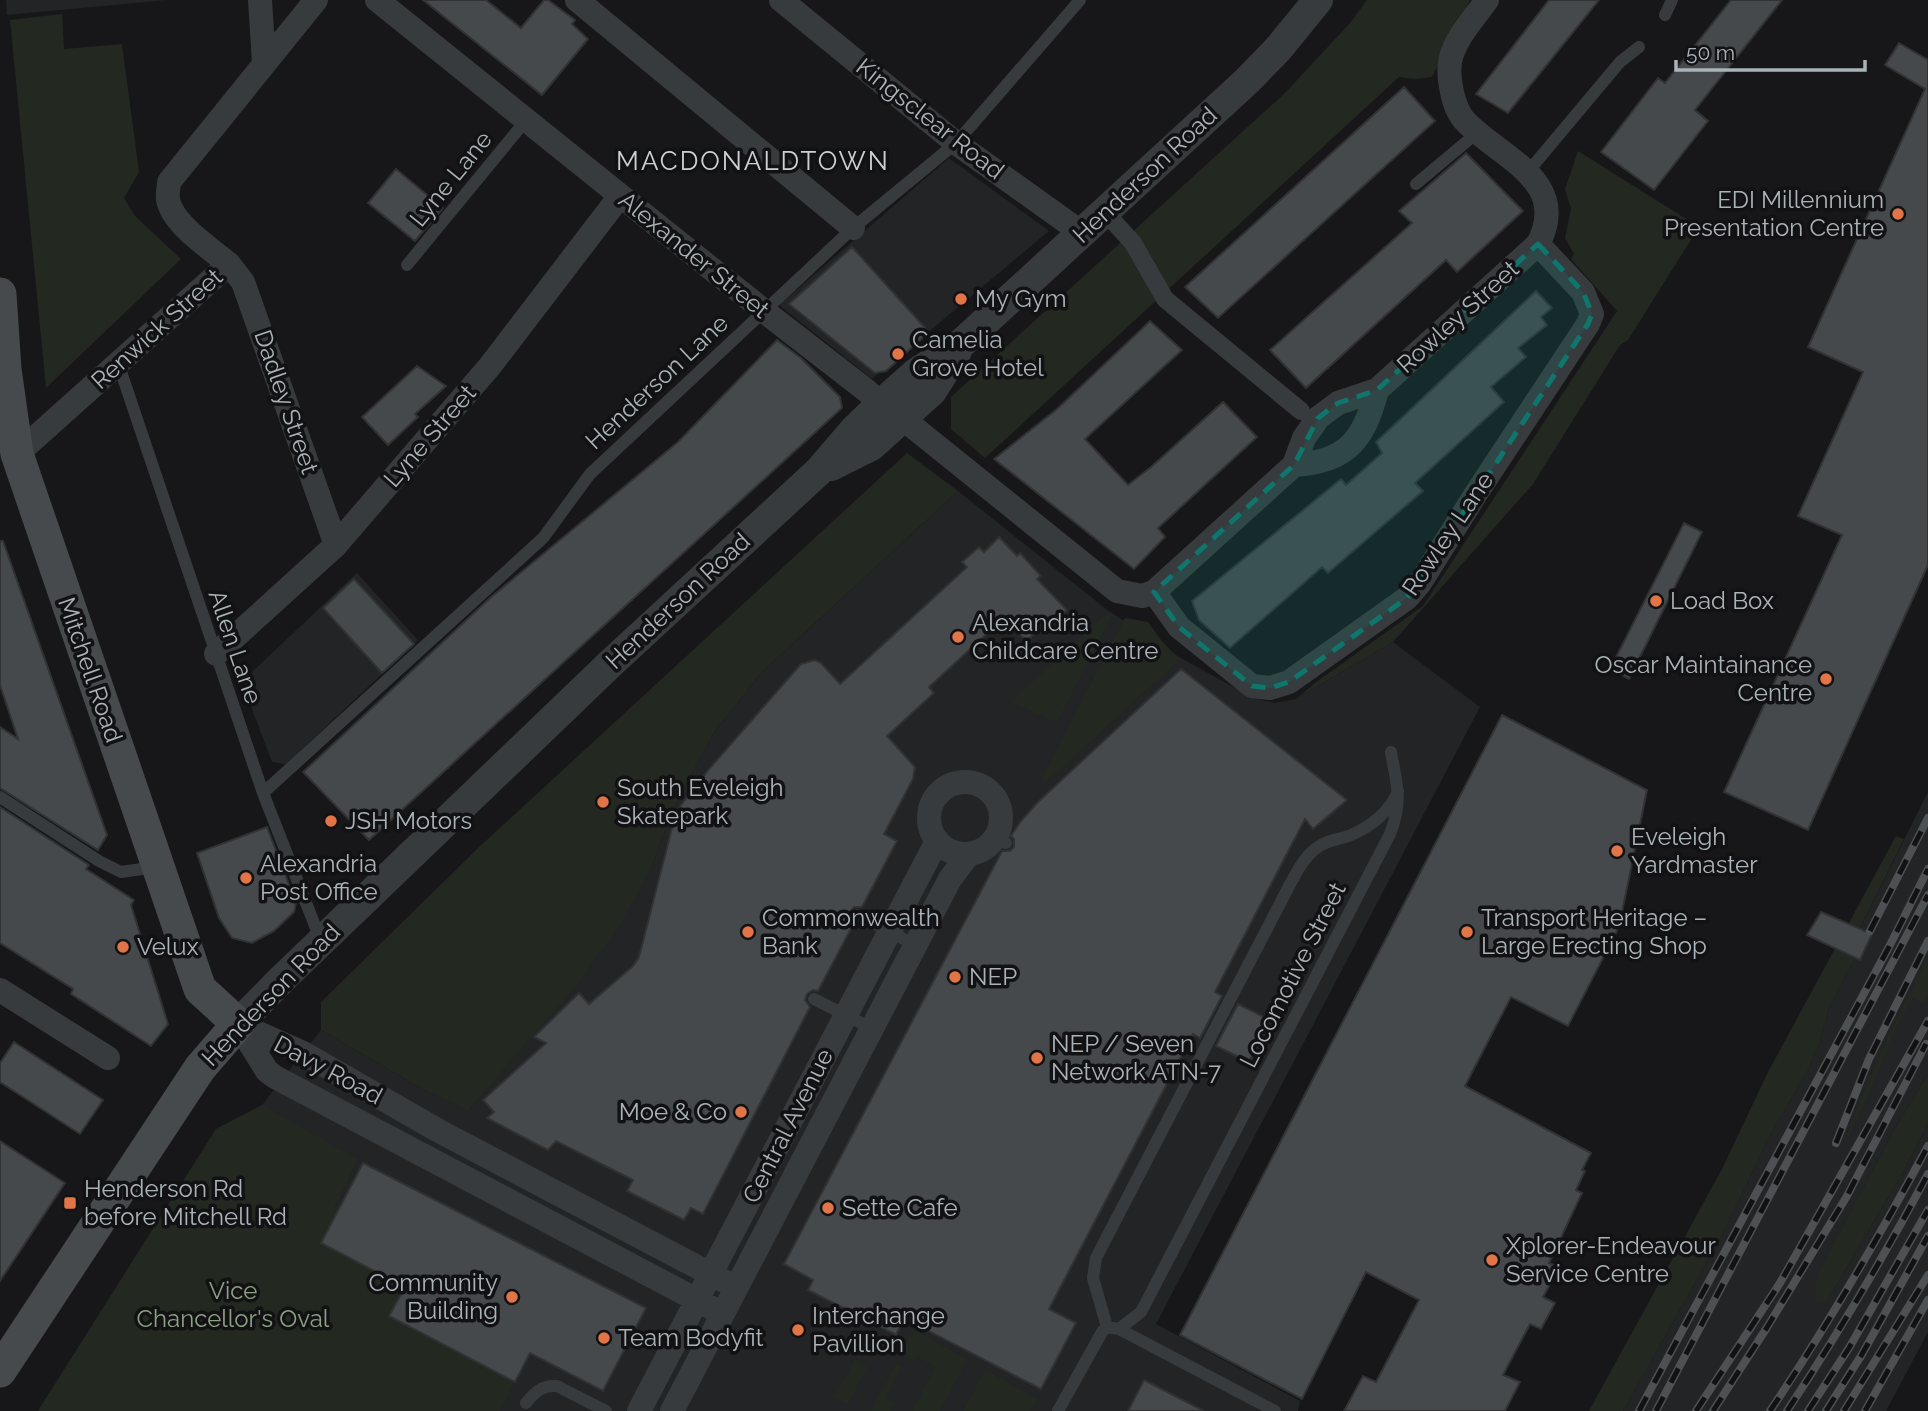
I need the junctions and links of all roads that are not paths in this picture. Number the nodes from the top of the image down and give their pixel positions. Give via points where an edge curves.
1 (260, 0) edge
2 (316, 0) edge
3 (377, 0) edge
4 (577, 0) edge
5 (781, 0) edge
6 (1060, 0) edge
7 (1317, 0) edge
8 (1487, 0) edge
9 (1672, 0) edge
10 (1076, 5) edge
11 (1665, 15) dead end
12 (1639, 47) dead end
13 (264, 64) junction
14 (527, 119) junction
15 (1478, 132) junction
16 (956, 143) junction
17 (1527, 173) junction
18 (1416, 184) dead end
19 (620, 196) junction
20 (1105, 212) junction
21 (853, 228) junction
22 (1082, 233) junction
23 (1538, 244) junction
24 (229, 264) junction
25 (407, 265) dead end
26 (0, 294) edge
27 (764, 311) junction
28 (118, 363) junction
29 (1377, 390) junction
30 (891, 411) junction
31 (1301, 411) dead end
32 (17, 454) junction
33 (1294, 465) junction
34 (336, 545) junction
35 (1154, 592) junction
36 (216, 654) junction
37 (1391, 752) dead end
38 (1398, 790) junction
39 (263, 793) junction
40 (0, 797) edge
41 (937, 841) junction
42 (968, 855) junction
43 (157, 867) junction
44 (858, 915) dead end
45 (889, 932) junction
46 (321, 941) junction
47 (915, 945) junction
48 (0, 990) edge
49 (814, 999) dead end
50 (845, 1015) junction
51 (238, 1024) junction
52 (871, 1028) junction
53 (108, 1058) dead end
54 (499, 1164) junction
55 (486, 1188) junction
56 (711, 1274) junction
57 (737, 1288) junction
58 (697, 1300) junction
59 (723, 1314) junction
60 (1113, 1328) junction
61 (2, 1363) edge
62 (526, 1403) dead end
63 (606, 1411) edge
64 (639, 1411) edge
65 (672, 1411) edge
66 (1058, 1411) edge
67 (1275, 1411) edge

1 - 13 street
2 - 13 street, Renwick Street
3 - 14 street, Alexander Street
4 - 21 street
5 - 16 street, Kingsclear Road
6 - 10 lane
7 - 20 street, Henderson Road via 1248,80
8 - 15 street via 1451,55 1449,74 1452,98 1463,119
9 - 11 lane
10 - 16 lane, Henderson Lane
12 - 17 lane via 1619,62
13 - 24 street, Renwick Street via 169,182 168,200 181,224
14 - 19 street, Alexander Street
14 - 25 lane, Lyne Lane
15 - 17 street
15 - 18 lane
16 - 21 lane, Henderson Lane
16 - 22 street, Kingsclear Road
17 - 23 street via 1548,212
19 - 27 street, Alexander Street
19 - 34 street, Lyne Street via 490,366
20 - 22 street, Henderson Road
20 - 31 street via 1133,243 1165,299
21 - 27 lane, Henderson Lane
22 - 30 street, Henderson Road via 963,342 916,373
23 - 29 street, Rowley Street
23 - 35 street, Rowley Lane via 1583,292 1592,314 1407,598 1289,682 1270,688 1252,686 1199,646
24 - 28 street, Renwick Street
24 - 34 street, Dadley Street via 243,282
26 - 32 main road, Mitchell Road
27 - 30 street, Alexander Street
27 - 39 lane, Henderson Lane via 590,474 543,538
28 - 32 street, Renwick Street
28 - 36 lane, Allen Lane
29 - 33 street, Rowley Street via 1338,403 1318,418
29 - 33 street, Rowley Street via 1361,432 1340,454 1318,463
30 - 35 street, Alexander Street via 1117,591 1142,596
30 - 46 street, Henderson Road via 855,429 820,471
32 - 43 main road, Mitchell Road
33 - 35 street, Rowley Street
34 - 36 street, Lyne Street
36 - 39 lane, Allen Lane
37 - 38 lane, Locomotive Street
38 - 60 lane, Locomotive Street via 1397,816 1150,1297 1142,1312
38 - 60 lane via 1376,820 1349,836 1327,842 1303,861 1287,890 1096,1258 1093,1278 1100,1307
39 - 46 lane, Allen Lane
40 - 43 lane via 121,872
41 - 42 street via 951,852
41 - 42 street via 929,817 934,800 946,788 963,782 980,785 998,803 1001,840
41 - 45 street, Central Avenue
42 - 47 street, Central Avenue
43 - 51 main road, Mitchell Road via 200,989
44 - 45 lane
45 - 47 lane
45 - 50 street, Central Avenue
46 - 51 street, Henderson Road
47 - 52 street, Central Avenue
48 - 53 street
49 - 50 lane
50 - 52 lane
50 - 56 street, Central Avenue
51 - 54 street, Davy Road via 303,1053
51 - 55 street, Davy Road via 275,1077
51 - 61 main road, Henderson Road via 196,1073
52 - 57 street, Central Avenue
54 - 55 street
54 - 56 street, Davy Road
55 - 58 street, Davy Road
56 - 57 street, Davy Road
56 - 58 street, Central Avenue
57 - 59 street, Central Avenue
58 - 59 street, Davy Road
58 - 64 street, Central Avenue
59 - 65 street, Central Avenue
60 - 66 lane, Locomotive Street via 1092,1347
60 - 67 lane
62 - 63 lane via 537,1391 557,1386

